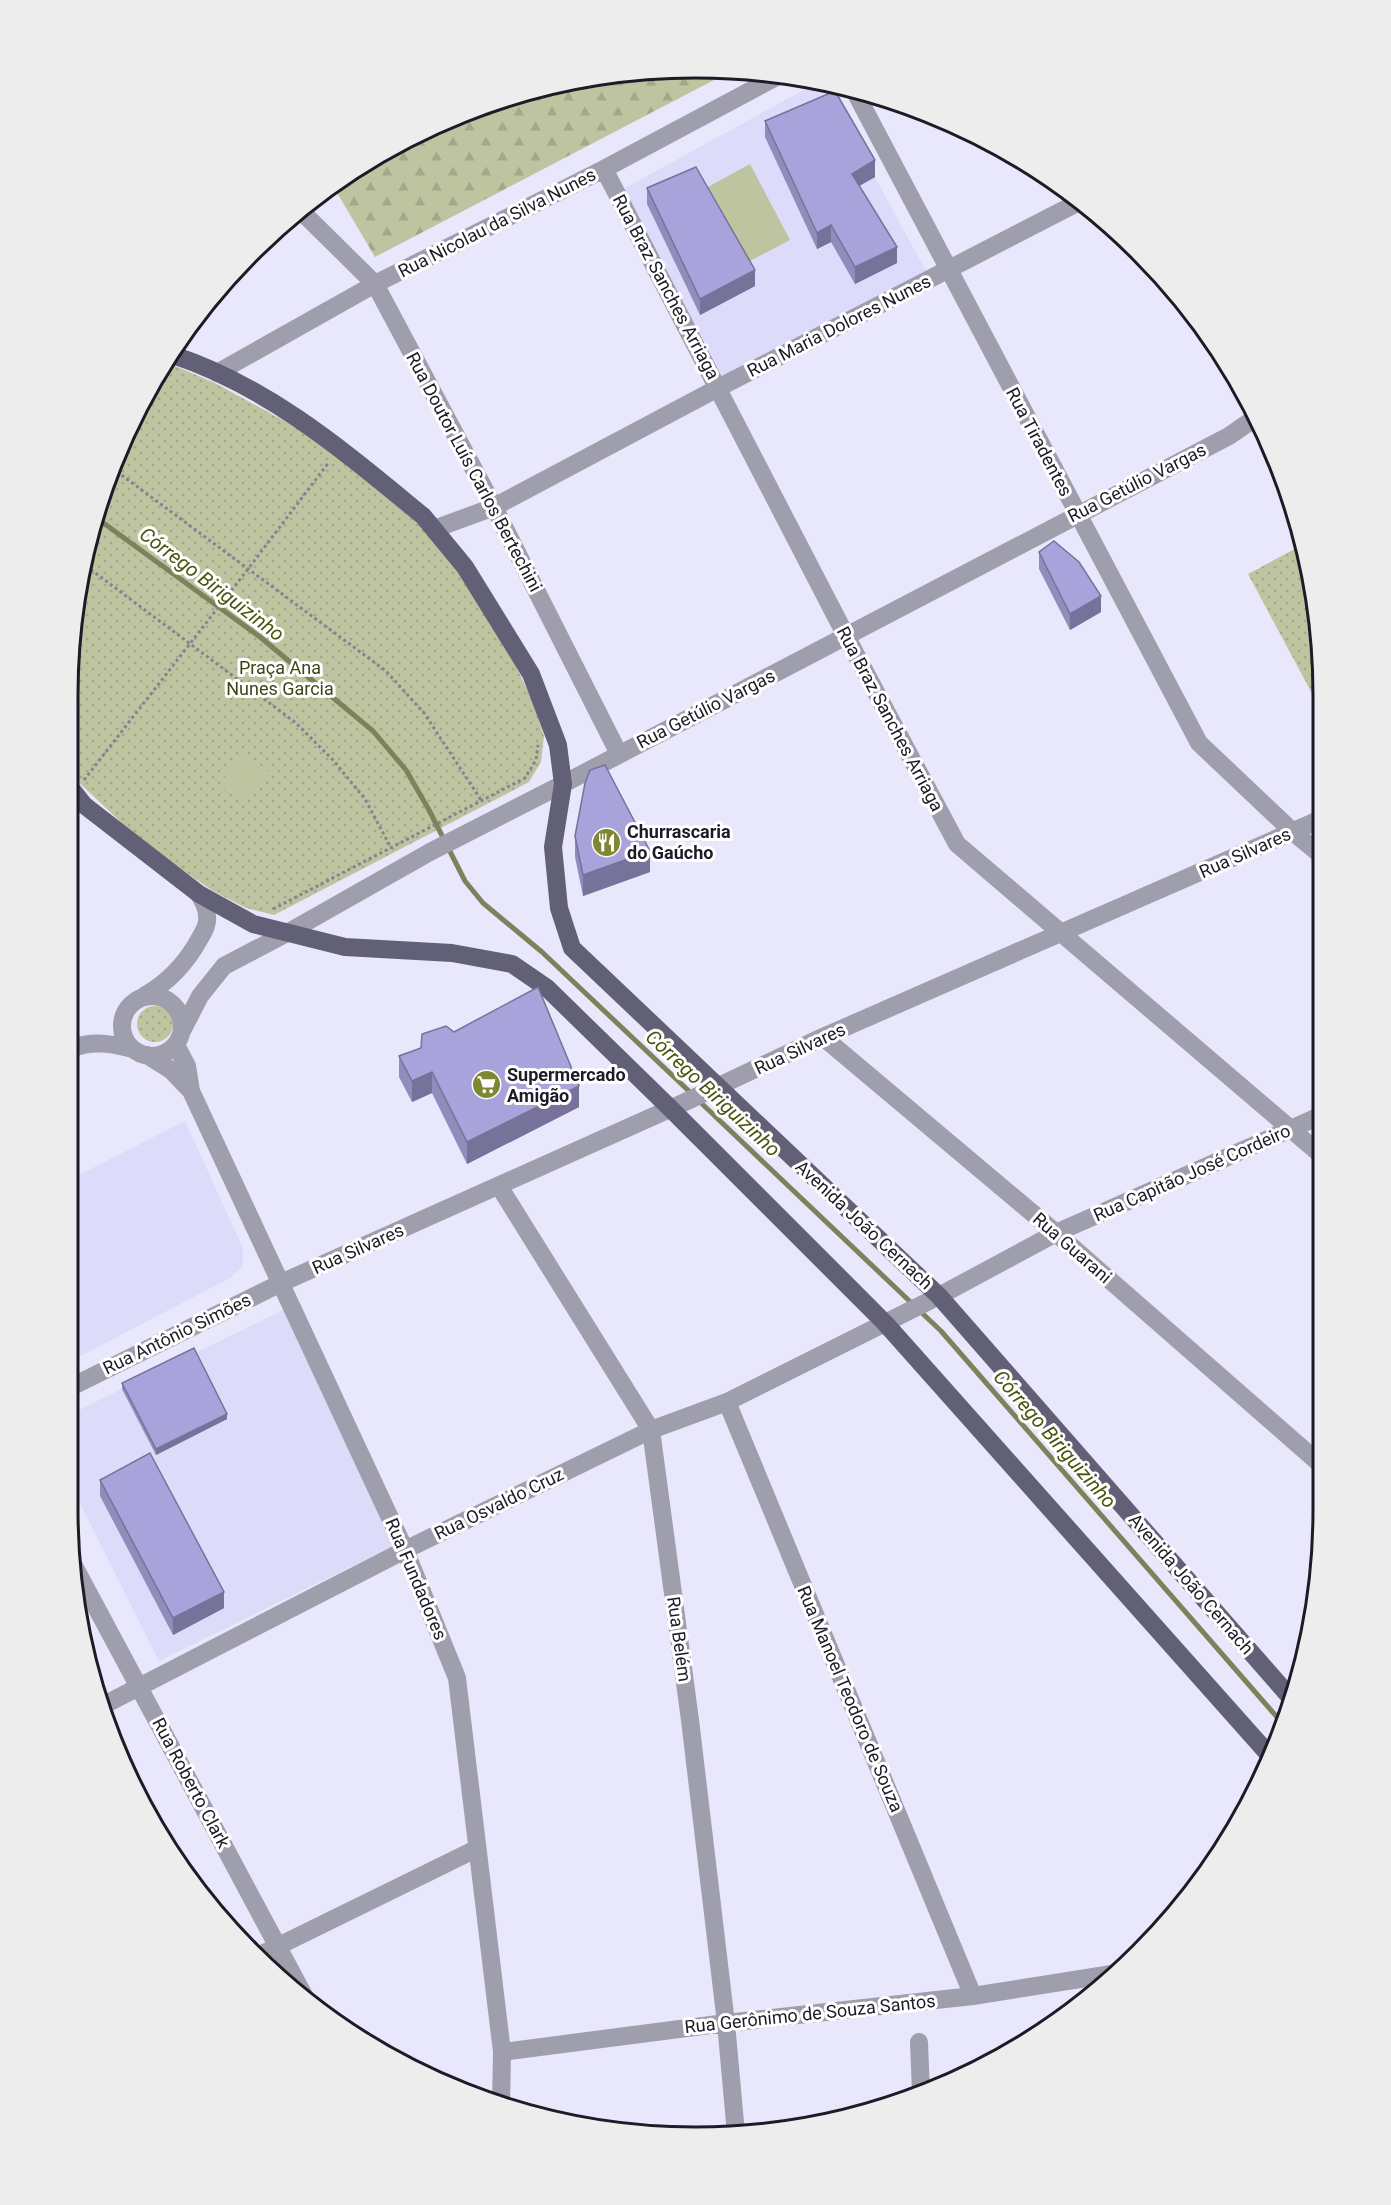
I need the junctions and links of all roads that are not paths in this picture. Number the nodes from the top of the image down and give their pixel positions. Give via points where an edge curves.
1 (767, 82) edge
2 (859, 100) edge
3 (604, 169) junction
4 (1071, 206) edge
5 (307, 216) edge
6 (947, 271) junction
7 (375, 284) junction
8 (179, 357) edge
9 (218, 373) junction
10 (718, 388) junction
11 (1249, 422) edge
12 (1251, 427) edge
13 (1229, 436) junction
14 (494, 507) junction
15 (1077, 514) junction
16 (434, 529) junction
17 (846, 636) junction
18 (618, 754) junction
19 (563, 784) junction
20 (78, 788) edge
21 (1313, 823) edge
22 (1293, 832) junction
23 (1313, 848) edge
24 (199, 894) junction
25 (287, 933) junction
26 (1060, 934) junction
27 (142, 998) junction
28 (823, 1037) junction
29 (179, 1038) junction
30 (78, 1047) edge
31 (140, 1052) junction
32 (711, 1090) junction
33 (191, 1091) junction
34 (677, 1106) junction
35 (1313, 1119) edge
36 (1291, 1129) junction
37 (1313, 1148) edge
38 (499, 1186) junction
39 (1056, 1233) junction
40 (282, 1283) junction
41 (933, 1298) junction
42 (904, 1314) joint
43 (885, 1323) junction
44 (78, 1384) edge
45 (727, 1402) junction
46 (651, 1430) junction
47 (1313, 1458) edge
48 (405, 1550) junction
49 (82, 1581) edge
50 (139, 1687) junction
51 (1285, 1691) edge
52 (109, 1702) edge
53 (1264, 1750) edge
54 (476, 1849) junction
55 (278, 1946) junction
56 (265, 1952) edge
57 (1101, 1976) edge
58 (296, 1980) edge
59 (973, 1996) junction
60 (726, 2023) junction
61 (919, 2042) dead end
62 (502, 2052) junction
63 (921, 2084) edge
64 (501, 2095) edge
65 (735, 2126) edge

1 - 3 street, Rua Nicolau da Silva Nunes
2 - 6 street, Rua Tiradentes
3 - 7 street, Rua Nicolau da Silva Nunes
3 - 10 street, Rua Braz Sanches Arriaga
4 - 6 street, Rua Maria Dolores Nunes
5 - 7 street, Rua Doutor Luís Carlos Bertechini
6 - 10 street, Rua Maria Dolores Nunes
6 - 15 street, Rua Tiradentes
7 - 9 street, Rua Nicolau da Silva Nunes
7 - 14 street, Rua Doutor Luís Carlos Bertechini
8 - 9 main road, Avenida João Cernach
9 - 16 main road, Avenida João Cernach via 333,442
10 - 14 street, Rua Maria Dolores Nunes
10 - 17 street, Rua Braz Sanches Arriaga
11 - 13 street, Rua Getúlio Vargas
12 - 13 street
13 - 15 street, Rua Getúlio Vargas
14 - 16 street, Rua Maria Dolores Nunes
14 - 18 street, Rua Doutor Luís Carlos Bertechini
15 - 17 street, Rua Getúlio Vargas
15 - 22 street, Rua Tiradentes via 1198,743
16 - 19 main road, Avenida João Cernach via 465,567 531,674 558,745
17 - 18 street, Rua Getúlio Vargas
17 - 26 street, Rua Braz Sanches Arriaga via 957,844
18 - 19 street, Rua Getúlio Vargas
19 - 25 street, Rua Getúlio Vargas via 430,852
19 - 32 main road, Avenida João Cernach via 553,847 559,908 572,948
20 - 24 main road via 84,805
21 - 22 street, Rua Silvares
22 - 23 street, Rua Tiradentes
22 - 26 street, Rua Silvares
24 - 25 main road via 253,924
24 - 27 street via 208,914 207,925 189,959 163,986
25 - 29 street, Rua Getúlio Vargas via 224,966 200,996
25 - 34 main road via 345,947 452,953 512,964 547,988
26 - 28 street, Rua Silvares
26 - 36 street, Rua Braz Sanches Arriaga
27 - 29 street via 160,997 175,1006 180,1014
27 - 31 street via 126,1011 123,1021 126,1041
28 - 32 street, Rua Silvares
28 - 39 street, Rua Guarani
29 - 31 street via 163,1054
29 - 33 street, Rua Fundadores
30 - 31 street via 104,1043
31 - 33 street, Rua Fundadores via 171,1070
32 - 34 street, Rua Silvares
32 - 41 main road, Avenida João Cernach
33 - 40 street, Rua Fundadores
34 - 38 street, Rua Silvares
34 - 43 main road
35 - 36 street, Rua Capitão José Cordeiro
36 - 37 street, Rua Braz Sanches Arriaga
36 - 39 street, Rua Capitão José Cordeiro
38 - 40 street, Rua Silvares
38 - 46 street, Rua Belém
39 - 41 street, Rua Capitão José Cordeiro
39 - 47 street, Rua Guarani
40 - 44 street, Rua Antônio Simões
40 - 48 street, Rua Fundadores
41 - 42 street, Rua Capitão José Cordeiro
41 - 51 main road, Avenida João Cernach
42 - 43 street, Rua Osvaldo Cruz
43 - 45 street, Rua Osvaldo Cruz
43 - 53 main road
45 - 46 street, Rua Osvaldo Cruz
45 - 59 street, Rua Manoel Teodoro de Souza
46 - 48 street, Rua Osvaldo Cruz
46 - 60 street, Rua Belém
48 - 50 street, Rua Osvaldo Cruz
48 - 54 street, Rua Fundadores via 457,1678
49 - 50 street, Rua Roberto Clark
50 - 52 street, Rua Osvaldo Cruz
50 - 55 street, Rua Roberto Clark
54 - 55 street
54 - 62 street, Rua Fundadores
55 - 56 street
55 - 58 street, Rua Roberto Clark
57 - 59 street, Rua Gerônimo de Souza Santos
59 - 60 street, Rua Gerônimo de Souza Santos
60 - 62 street, Rua Gerônimo de Souza Santos
60 - 65 street, Rua Belém
61 - 63 street
62 - 64 street, Rua Fundadores

